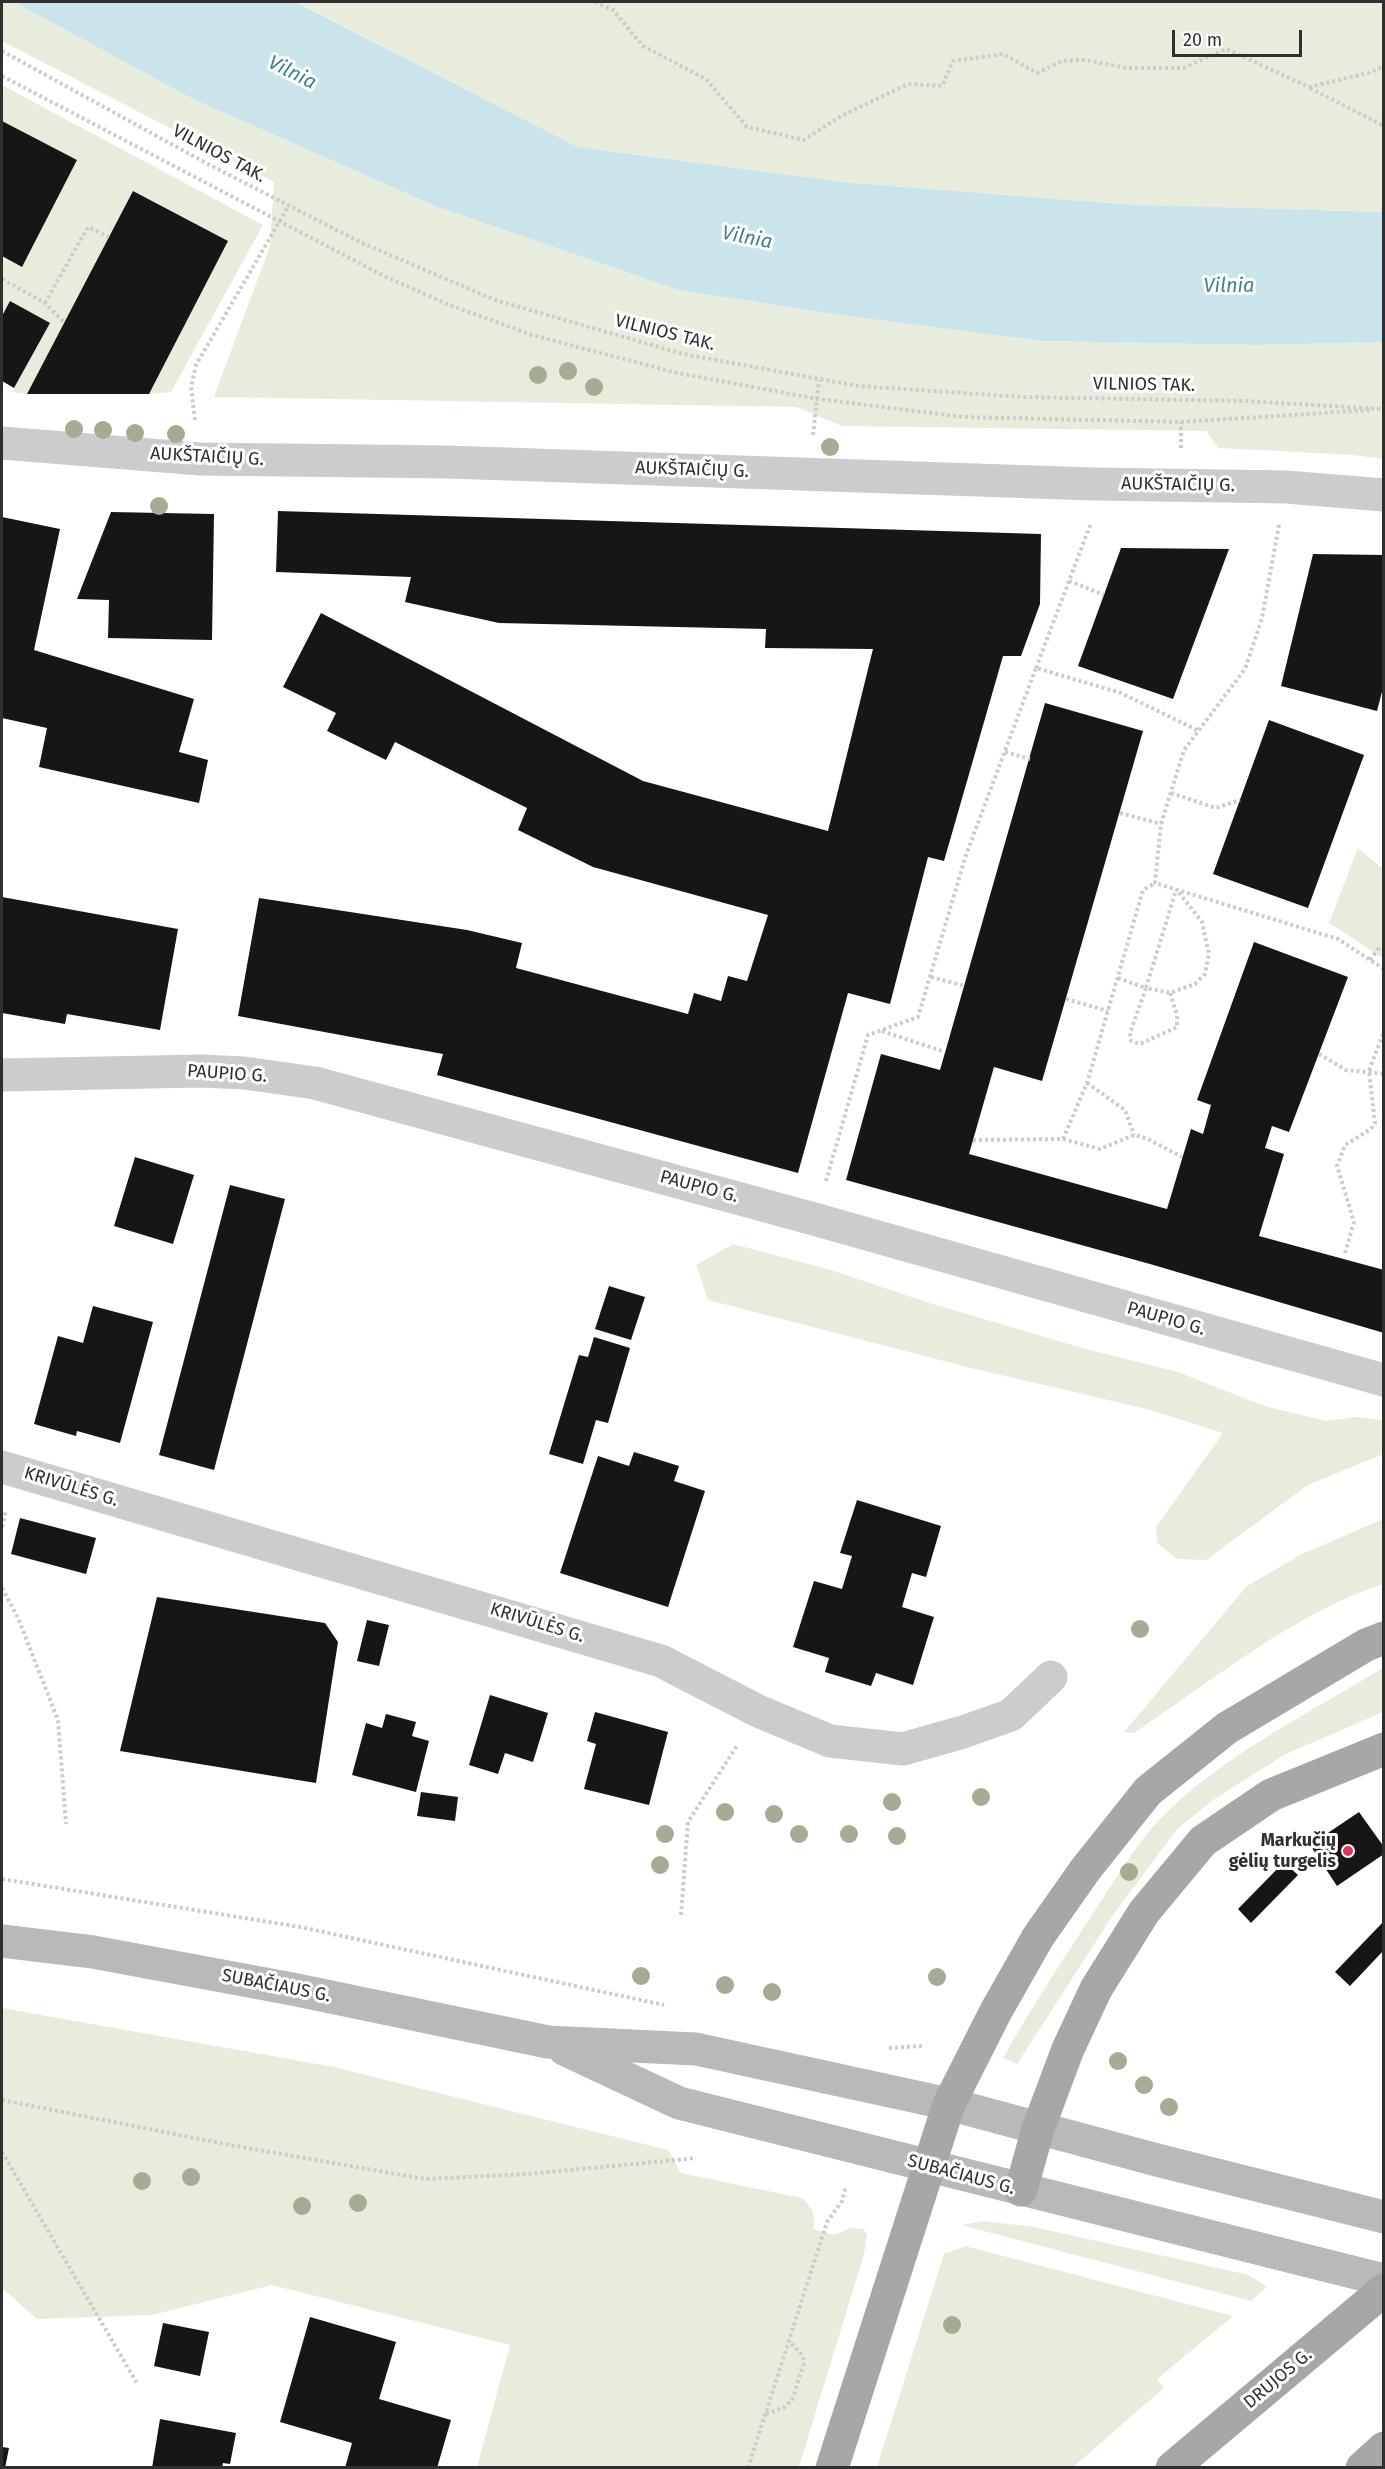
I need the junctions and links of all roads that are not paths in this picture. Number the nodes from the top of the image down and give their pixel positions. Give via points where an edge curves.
1 (2, 443) edge
2 (1383, 495) edge
3 (2, 1075) edge
4 (1383, 1380) edge
5 (2, 1467) edge
6 (1383, 1638) edge
7 (1051, 1677) dead end
8 (1383, 1749) edge
9 (2, 1941) edge
10 (548, 2042) junction
11 (950, 2104) junction
12 (1038, 2129) junction
13 (930, 2166) junction
14 (1021, 2190) junction
15 (1383, 2217) edge
16 (1383, 2280) edge
17 (1383, 2290) edge
18 (1383, 2448) edge
19 (832, 2468) edge
20 (1172, 2468) edge
21 (1362, 2468) edge

1 - 2 street, AUKŠTAIČIŲ G. via 200,459 448,462 1286,487
3 - 4 street, PAUPIO G. via 201,1071 315,1083
5 - 7 street, KRIVŪLĖS G. via 661,1660 758,1712 830,1741 903,1749 963,1732 1011,1715
6 - 11 main road via 1227,1728 1148,1791 1038,1937
8 - 12 main road via 1271,1795 1203,1841 1144,1912 1096,1989
9 - 10 main road, SUBAČIAUS G. via 93,1952
10 - 11 main road, SUBAČIAUS G. via 696,2049
10 - 13 main road, SUBAČIAUS G. via 679,2103
11 - 12 main road, SUBAČIAUS G.
11 - 13 main road
12 - 14 main road
12 - 15 main road, SUBAČIAUS G.
13 - 14 main road, SUBAČIAUS G.
13 - 19 main road
14 - 16 main road, SUBAČIAUS G.
17 - 20 main road, DRUJOS G.
18 - 21 main road

